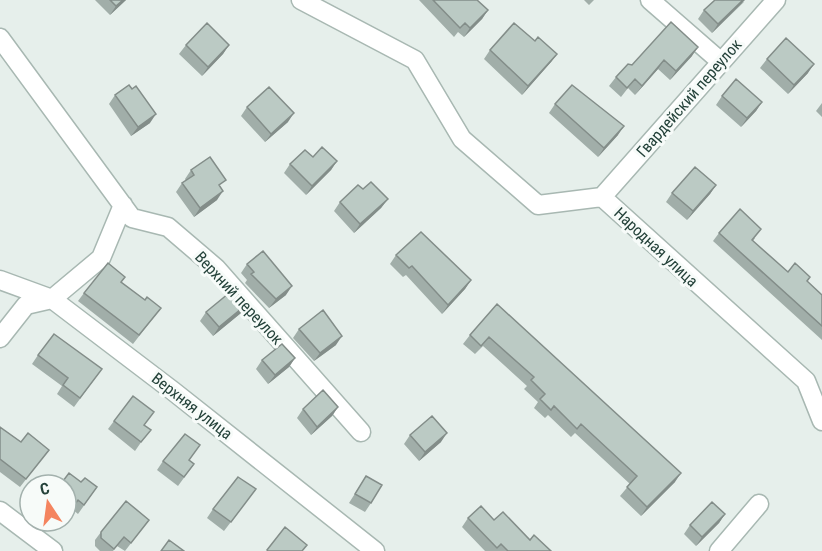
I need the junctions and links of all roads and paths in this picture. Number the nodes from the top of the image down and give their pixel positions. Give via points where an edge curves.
1 (301, 0) edge
2 (650, 0) edge
3 (776, 0) edge
4 (0, 38) edge
5 (720, 61) junction
6 (602, 197) junction
7 (123, 205) junction
8 (0, 280) edge
9 (52, 299) junction
10 (0, 338) edge
11 (822, 420) edge
12 (360, 432) dead end
13 (759, 504) dead end
14 (0, 511) edge
15 (53, 551) edge
16 (375, 551) edge
17 (719, 551) edge

1 - 6 street, Народная улица via 415,60 462,139 538,206
2 - 5 street
3 - 5 street, Гвардейский переулок
4 - 7 street, Верхний переулок
5 - 6 street, Гвардейский переулок
6 - 11 street, Народная улица via 806,381
7 - 9 street via 101,258
7 - 12 street, Верхний переулок via 132,218 168,227 216,268
8 - 9 street, Верхняя улица
9 - 10 street via 26,305
9 - 16 street, Верхняя улица
13 - 17 street
14 - 15 street

